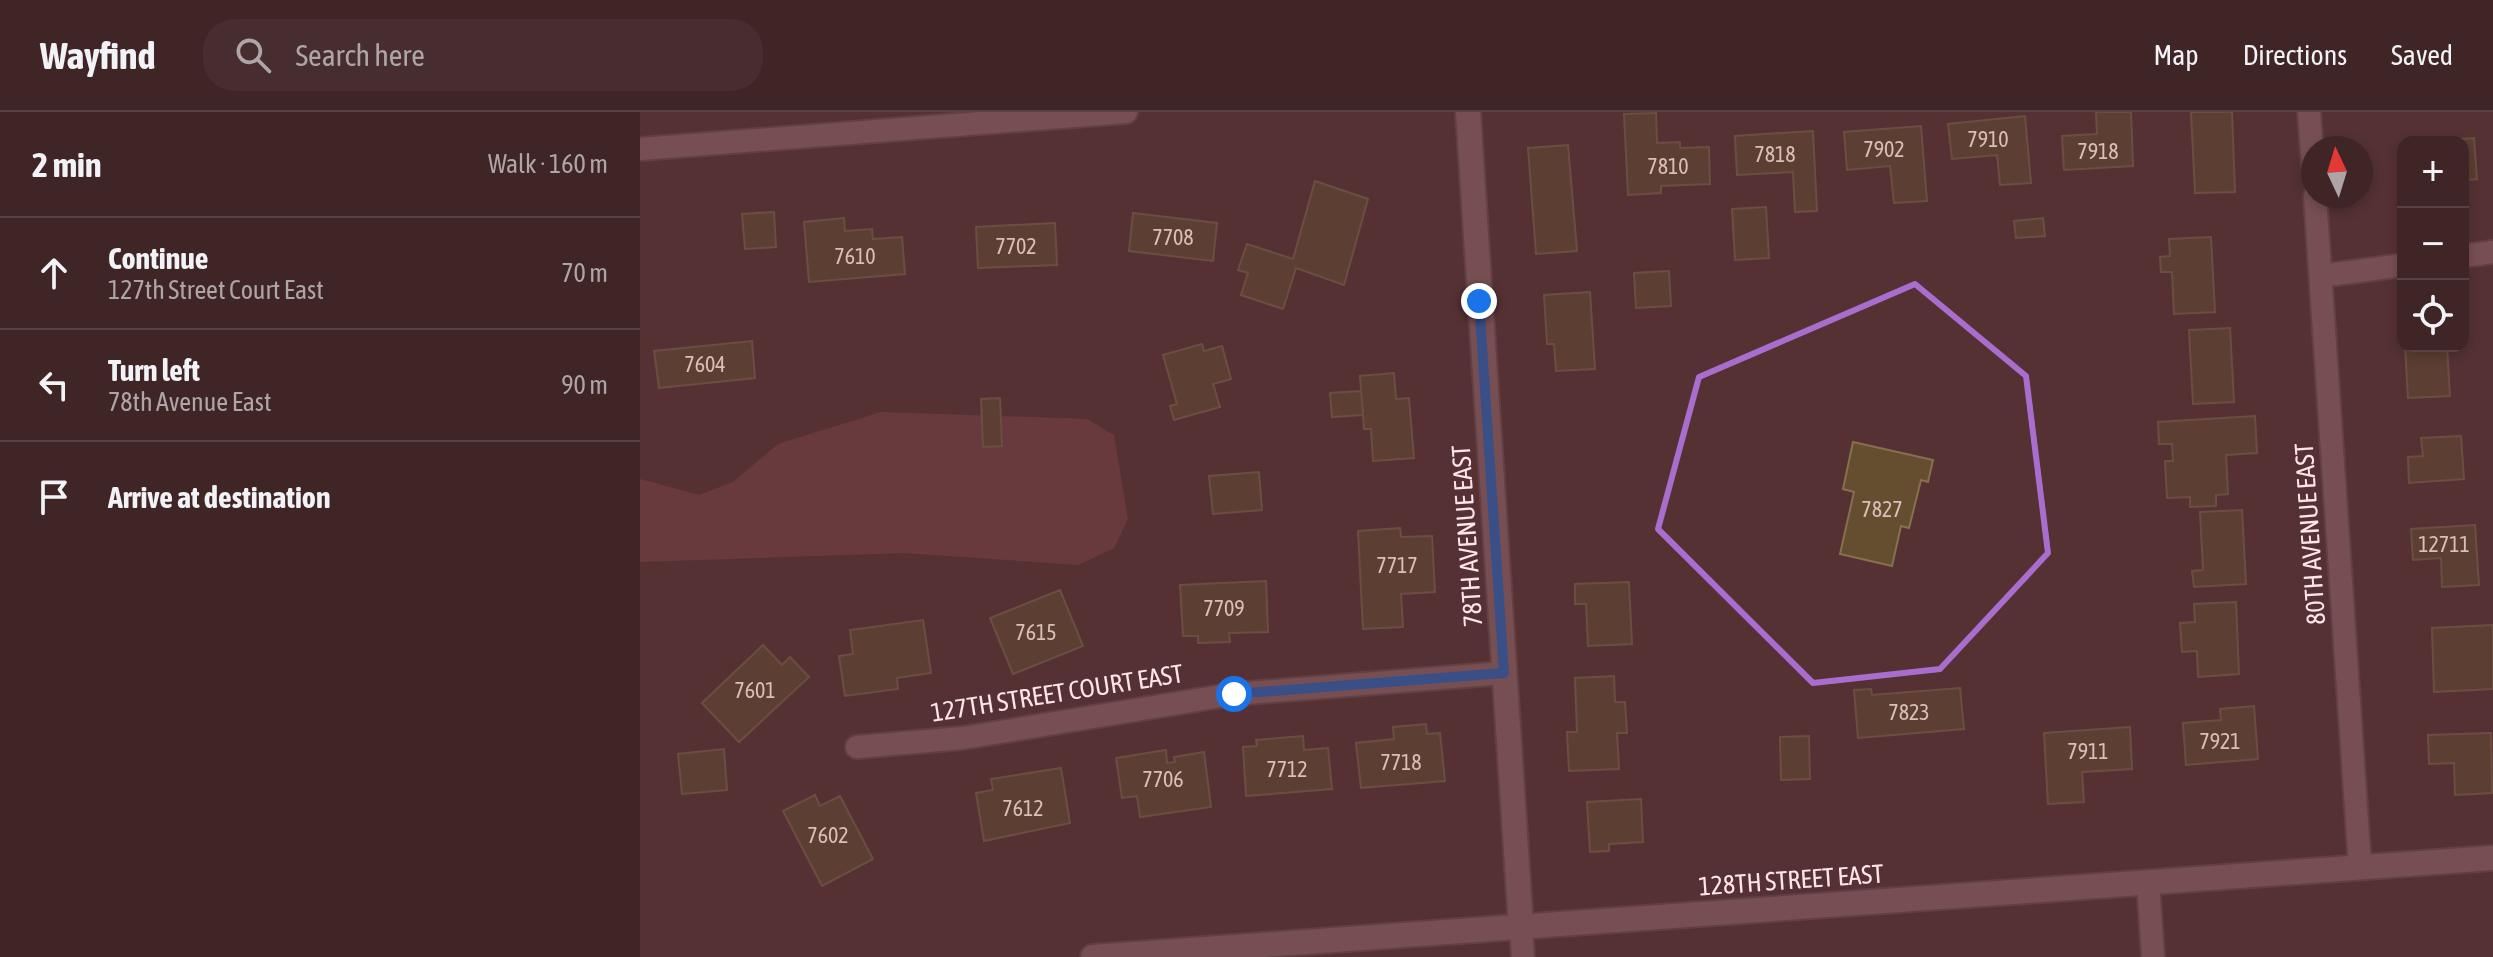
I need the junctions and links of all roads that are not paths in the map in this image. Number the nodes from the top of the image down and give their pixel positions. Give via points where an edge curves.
1 (1126, 112) edge
2 (1468, 112) edge
3 (2309, 112) edge
4 (2311, 136) edge
5 (640, 149) edge
6 (2316, 208) edge
7 (2493, 252) edge
8 (2469, 255) edge
9 (2397, 266) edge
10 (2321, 276) junction
11 (1504, 673) junction
12 (857, 747) dead end
13 (2493, 858) edge
14 (2360, 867) junction
15 (2148, 882) junction
16 (1521, 927) junction
17 (1093, 957) edge
18 (1523, 957) edge
19 (2153, 957) edge

1 - 5 street
2 - 11 street, 78TH AVENUE EAST
3 - 4 street
6 - 10 street, 80TH AVENUE EAST
7 - 8 street
9 - 10 street
10 - 14 street, 80TH AVENUE EAST
11 - 12 street, 127TH STREET COURT EAST via 1234,694 963,738
11 - 16 street, 78TH AVENUE EAST
13 - 14 street, 128TH STREET EAST
14 - 15 street, 128TH STREET EAST
15 - 16 street, 128TH STREET EAST
15 - 19 street
16 - 17 street, 128TH STREET EAST
16 - 18 street, 78TH AVENUE EAST

